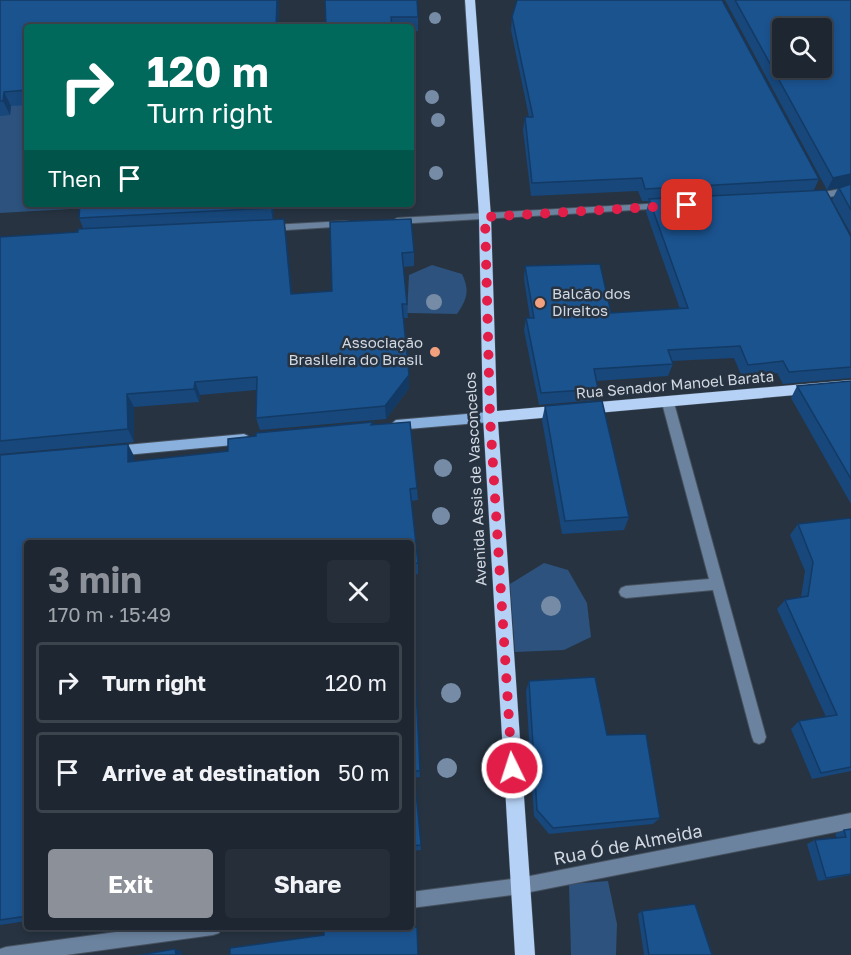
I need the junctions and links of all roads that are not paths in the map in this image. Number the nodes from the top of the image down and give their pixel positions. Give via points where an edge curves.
1 (470, 0) edge
2 (817, 186) edge
3 (851, 190) edge
4 (823, 197) junction
5 (799, 198) edge
6 (671, 206) edge
7 (828, 207) edge
8 (485, 217) junction
9 (390, 222) edge
10 (355, 223) edge
11 (260, 228) edge
12 (851, 385) edge
13 (668, 403) junction
14 (490, 417) junction
15 (385, 426) edge
16 (257, 438) edge
17 (105, 452) edge
18 (717, 584) junction
19 (626, 592) dead end
20 (759, 736) dead end
21 (851, 821) edge
22 (520, 886) junction
23 (414, 900) edge
24 (191, 930) edge
25 (6, 955) edge
26 (525, 955) edge

1 - 8 main road, Avenida Assis de Vasconcelos
2 - 4 street
3 - 4 street
4 - 5 street
4 - 7 street
6 - 8 street
8 - 9 street
8 - 14 main road, Avenida Assis de Vasconcelos
10 - 11 street
12 - 13 main road, Rua Senador Manoel Barata
13 - 14 main road, Rua Senador Manoel Barata
13 - 18 street
14 - 15 main road, Rua Senador Manoel Barata
14 - 22 main road, Avenida Assis de Vasconcelos
16 - 17 main road
18 - 19 street
18 - 20 street
21 - 22 street, Rua Ó de Almeida
22 - 23 street, Rua Ó de Almeida
22 - 26 main road, Avenida Assis de Vasconcelos
24 - 25 street

